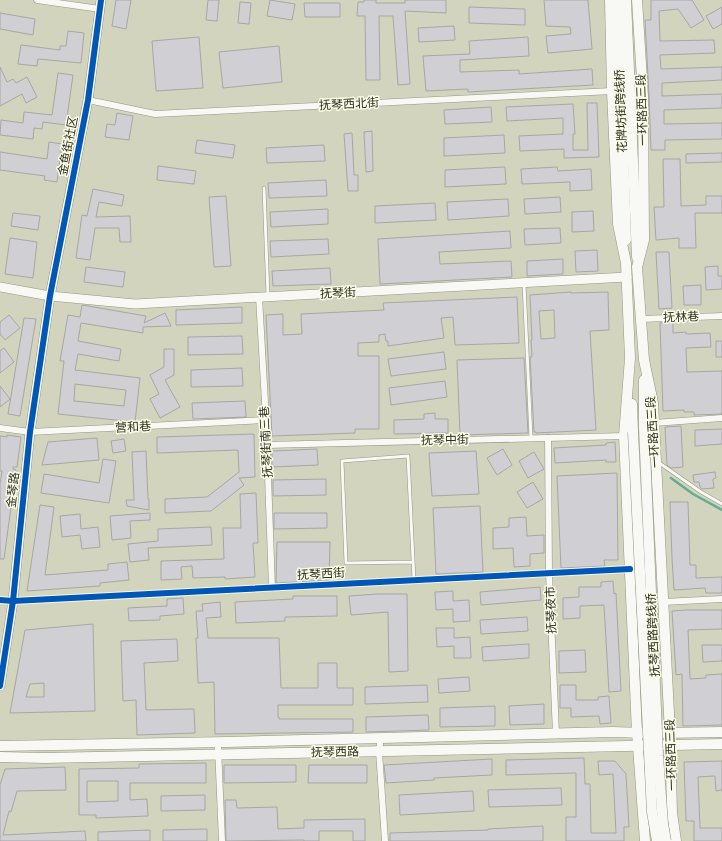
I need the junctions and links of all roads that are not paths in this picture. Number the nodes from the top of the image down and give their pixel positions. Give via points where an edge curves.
1 (37, 0) edge
2 (610, 0) edge
3 (618, 0) edge
4 (626, 0) edge
5 (637, 0) edge
6 (101, 4) edge
7 (612, 91) junction
8 (88, 100) junction
9 (264, 188) dead end
10 (630, 221) junction
11 (626, 263) junction
12 (637, 267) junction
13 (627, 278) junction
14 (524, 284) junction
15 (0, 287) edge
16 (50, 296) junction
17 (263, 296) junction
18 (722, 316) edge
19 (641, 319) junction
20 (644, 360) junction
21 (722, 418) edge
22 (266, 420) junction
23 (654, 423) junction
24 (0, 428) edge
25 (30, 432) junction
26 (629, 434) junction
27 (531, 438) junction
28 (548, 438) junction
29 (267, 445) junction
30 (656, 460) junction
31 (722, 504) edge
32 (413, 562) junction
33 (630, 569) junction
34 (549, 573) junction
35 (414, 580) junction
36 (272, 588) junction
37 (722, 599) edge
38 (0, 600) edge
39 (13, 601) junction
40 (663, 602) junction
41 (0, 686) edge
42 (722, 732) edge
43 (556, 733) junction
44 (637, 733) junction
45 (670, 733) junction
46 (722, 744) edge
47 (671, 745) junction
48 (0, 746) edge
49 (638, 746) junction
50 (380, 748) junction
51 (218, 751) junction
52 (0, 756) edge
53 (222, 841) edge
54 (385, 841) edge
55 (645, 841) edge
56 (657, 841) edge
57 (666, 841) edge
58 (676, 841) edge

1 - 6 street
2 - 7 main road
3 - 10 main road, 花牌坊街跨线桥
4 - 10 main road, 花牌坊街跨线桥
5 - 12 main road, 一环路西三段 via 643,96 644,240
6 - 8 street, 金鱼街社区
7 - 8 street, 抚琴西北街 via 155,114
7 - 11 main road via 618,224
8 - 16 street, 金鱼街社区
9 - 17 lane
10 - 11 main road
10 - 12 main road
11 - 13 main road
12 - 19 main road, 一环路西三段
13 - 14 street, 抚琴街
13 - 26 main road
14 - 17 street, 抚琴街
14 - 27 lane
15 - 16 street, 抚琴街
16 - 17 street, 抚琴街 via 135,304
16 - 25 street, 金琴路
17 - 22 street, 抚琴街南三巷
18 - 19 street, 抚林巷
19 - 20 main road, 一环路西三段
20 - 23 main road, 一环路西三段 via 653,403
20 - 57 main road, 抚琴西路跨线桥, bridge via 644,428 658,756
21 - 23 street
22 - 25 street, 营和巷
22 - 29 street, 抚琴街南三巷
23 - 30 main road, 一环路西三段
24 - 25 street, 营和巷
25 - 39 street, 金琴路
26 - 28 street, 抚琴中街
26 - 33 main road
26 - 56 main road, 抚琴西路跨线桥, bridge via 652,805
27 - 28 street, 抚琴中街
27 - 29 street, 抚琴中街
28 - 34 street, 抚琴夜市
29 - 36 street, 抚琴街南三巷
30 - 31 lane
30 - 40 main road, 一环路西三段
32 - 32 lane via 408,456 342,462 346,563
32 - 35 lane
33 - 34 street, 抚琴西街
33 - 44 main road
34 - 35 street, 抚琴西街
34 - 43 street, 抚琴夜市
35 - 36 street, 抚琴西街
36 - 39 street, 抚琴西街
37 - 40 street
38 - 39 street, 抚琴西街
39 - 41 street, 金琴路
40 - 45 main road, 一环路西三段
42 - 45 main road, 抚琴西路
43 - 44 main road, 抚琴西路
43 - 48 main road, 抚琴西路
44 - 45 main road, 抚琴西路
44 - 49 main road
45 - 47 main road, 一环路西三段
46 - 47 main road, 抚琴西路
47 - 49 main road, 抚琴西路
47 - 58 main road, 一环路西三段 via 672,814
49 - 50 main road, 抚琴西路
49 - 55 main road
50 - 51 main road, 抚琴西路
50 - 54 street
51 - 52 main road, 抚琴西路 via 45,758
51 - 53 street

